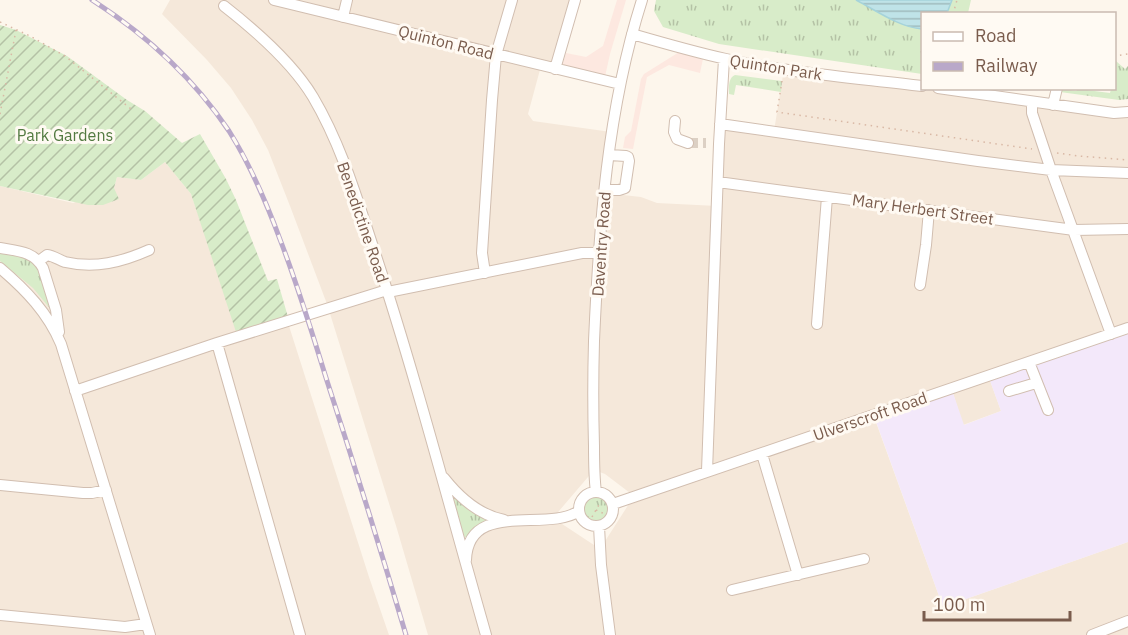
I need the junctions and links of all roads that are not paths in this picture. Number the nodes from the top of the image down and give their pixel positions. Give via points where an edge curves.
1 (274, 0) edge
2 (347, 0) edge
3 (575, 0) edge
4 (642, 0) edge
5 (508, 1) edge
6 (224, 6) dead end
7 (343, 17) junction
8 (632, 34) junction
9 (496, 55) junction
10 (724, 59) junction
11 (555, 69) junction
12 (620, 84) junction
13 (921, 86) edge
14 (951, 90) edge
15 (1057, 90) edge
16 (1032, 102) junction
17 (1053, 105) junction
18 (1128, 112) edge
19 (675, 121) dead end
20 (720, 124) junction
21 (688, 143) dead end
22 (706, 143) tunnel mouth
23 (719, 144) junction
24 (609, 155) junction
25 (1051, 170) junction
26 (1128, 173) edge
27 (718, 182) junction
28 (605, 190) junction
29 (827, 197) junction
30 (929, 210) junction
31 (1128, 229) edge
32 (1074, 230) junction
33 (0, 248) edge
34 (149, 250) dead end
35 (600, 254) junction
36 (39, 261) junction
37 (0, 268) edge
38 (485, 273) junction
39 (920, 285) dead end
40 (387, 291) junction
41 (817, 324) dead end
42 (1128, 328) edge
43 (1111, 334) junction
44 (217, 343) junction
45 (61, 344) junction
46 (1029, 362) junction
47 (1036, 383) junction
48 (75, 391) junction
49 (1009, 391) dead end
50 (1048, 410) dead end
51 (762, 454) junction
52 (706, 471) junction
53 (441, 472) junction
54 (0, 485) edge
55 (106, 490) junction
56 (600, 493) junction
57 (613, 504) junction
58 (579, 511) junction
59 (507, 521) junction
60 (594, 525) junction
61 (864, 559) dead end
62 (466, 565) junction
63 (798, 575) junction
64 (732, 590) dead end
65 (0, 615) edge
66 (1128, 621) edge
67 (148, 629) edge
68 (300, 635) edge
69 (486, 635) edge
70 (610, 635) edge
71 (1092, 635) edge

1 - 7 street, Quinton Road
2 - 7 street
3 - 11 street
4 - 8 street, Daventry Road
5 - 9 street
6 - 40 street, Benedictine Road via 288,64 312,95 348,172
7 - 9 street, Quinton Road
8 - 10 street, Quinton Park
8 - 12 street, Daventry Road
9 - 11 street, Quinton Road
9 - 38 street via 482,253
10 - 13 street, Quinton Park
10 - 20 street
11 - 12 street, Quinton Road
12 - 24 street, Daventry Road
14 - 16 street
15 - 17 street
16 - 17 street
16 - 25 street
17 - 18 street
19 - 21 street via 677,139
20 - 23 street
20 - 25 street
22 - 23 street
23 - 27 street
24 - 28 street, Daventry Road
24 - 28 street via 626,156 629,161 625,188
25 - 26 street
25 - 32 street
27 - 29 street, Mary Herbert Street
27 - 52 street
28 - 35 street, Daventry Road
29 - 30 street, Mary Herbert Street
29 - 41 street
30 - 32 street, Mary Herbert Street
30 - 39 street
31 - 32 street, Mary Herbert Street
32 - 43 street
33 - 36 street via 28,254
34 - 36 street via 93,266 47,255
35 - 38 street via 582,253
35 - 56 street, Daventry Road via 593,370 593,434
36 - 45 street via 56,310
37 - 45 street via 46,316
38 - 40 street
40 - 44 street
40 - 53 street, Benedictine Road
42 - 43 street, Ulverscroft Road
43 - 46 street, Ulverscroft Road
44 - 48 street
44 - 68 street
45 - 48 street
46 - 47 street
46 - 51 street, Ulverscroft Road
47 - 49 street
47 - 50 street
48 - 55 street
51 - 52 street, Ulverscroft Road
51 - 63 street
52 - 57 street, Ulverscroft Road
53 - 59 street, Benedictine Road via 474,507
53 - 62 street, Benedictine Road
54 - 55 street via 83,493
55 - 67 street
56 - 57 street
56 - 58 street via 582,499
57 - 60 street via 606,523
58 - 59 street, Benedictine Road via 566,517
58 - 60 street via 582,519
59 - 62 street, Benedictine Road via 486,526 475,534 468,547
60 - 70 street
61 - 63 street
62 - 69 street
63 - 64 street
65 - 67 street
66 - 71 street

